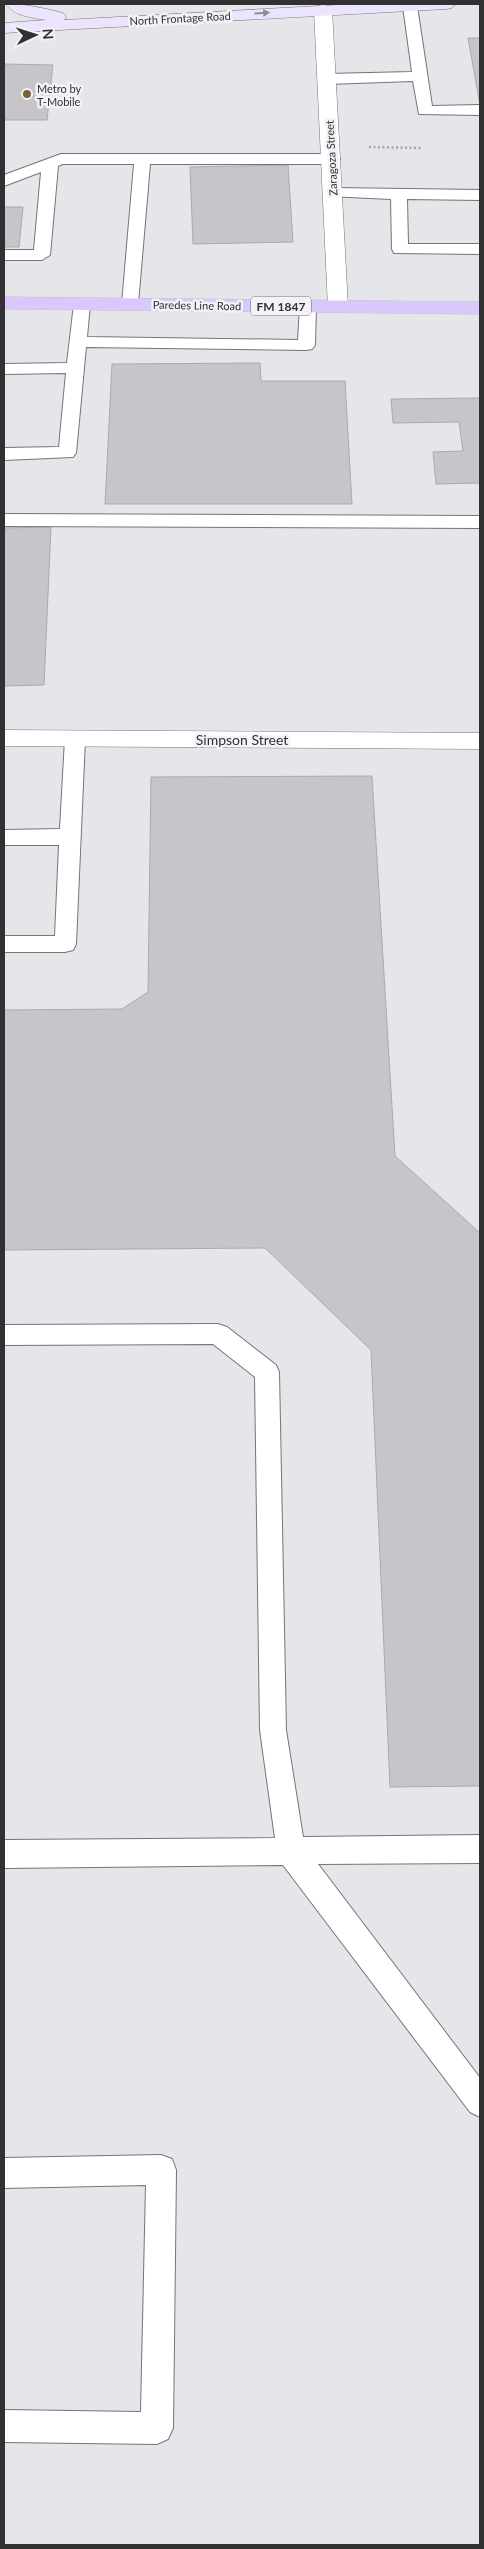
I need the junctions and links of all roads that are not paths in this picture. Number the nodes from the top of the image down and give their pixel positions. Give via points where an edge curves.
1 (14, 4) edge
2 (446, 4) edge
3 (410, 6) junction
4 (323, 10) junction
5 (104, 22) junction
6 (4, 28) edge
7 (419, 76) junction
8 (327, 79) junction
9 (480, 110) edge
10 (142, 159) junction
11 (332, 159) junction
12 (50, 164) junction
13 (4, 181) edge
14 (333, 193) junction
15 (398, 194) junction
16 (480, 195) edge
17 (480, 249) edge
18 (4, 255) edge
19 (4, 303) edge
20 (82, 304) junction
21 (130, 304) junction
22 (308, 306) junction
23 (338, 306) junction
24 (480, 308) edge
25 (78, 342) junction
26 (76, 368) junction
27 (4, 369) edge
28 (4, 454) edge
29 (4, 520) edge
30 (480, 522) edge
31 (4, 738) edge
32 (76, 739) junction
33 (480, 740) edge
34 (4, 837) edge
35 (71, 837) junction
36 (4, 944) edge
37 (4, 1335) edge
38 (480, 1849) edge
39 (291, 1852) junction
40 (4, 1854) edge
41 (480, 2102) edge
42 (4, 2173) edge
43 (4, 2426) edge

1 - 5 main road via 32,13
2 - 3 main road, North Frontage Road
3 - 4 main road, North Frontage Road
3 - 7 lane
5 -> 4 main road, North Frontage Road
4 - 8 street, Zaragoza Street
5 - 6 main road, North Frontage Road
7 - 8 lane
7 - 9 lane via 425,111
8 - 11 street, Zaragoza Street
10 - 11 lane
10 - 12 lane via 61,159
10 - 21 lane
11 - 14 street, Zaragoza Street
12 - 13 lane
12 - 18 lane via 42,255
14 - 15 lane
14 - 23 street, Zaragoza Street
15 - 16 lane
15 - 17 lane via 400,249
19 - 20 main road, Paredes Line Road / FM 1847
20 - 21 main road, Paredes Line Road / FM 1847
20 - 25 lane
21 - 22 main road, Paredes Line Road / FM 1847
22 - 23 main road, Paredes Line Road / FM 1847
22 - 25 lane via 306,345
23 - 24 main road, Paredes Line Road / FM 1847
25 - 26 lane
26 - 27 lane
26 - 28 lane via 67,453
29 - 30 lane
31 - 32 street, Simpson Street
32 - 33 street, Simpson Street
32 - 35 lane
34 - 35 lane
35 - 36 lane via 65,944
37 - 39 lane via 218,1334 267,1372 273,1730
38 - 39 lane
39 - 40 lane
39 - 41 lane
42 - 43 lane via 161,2170 157,2428

